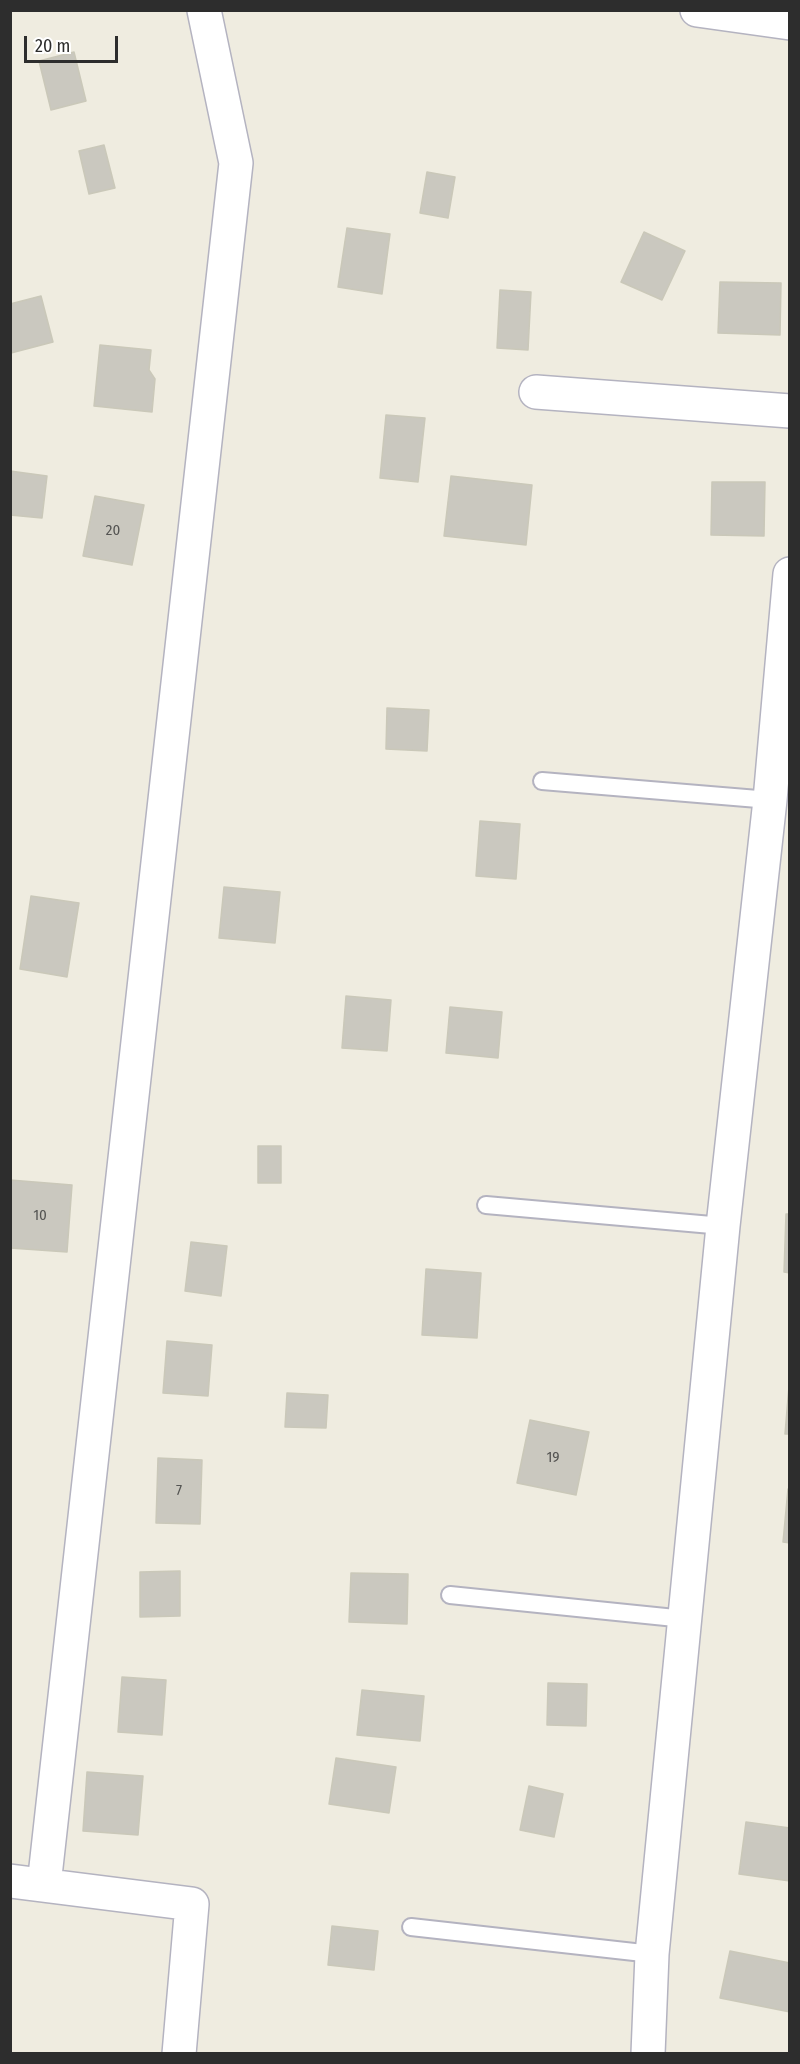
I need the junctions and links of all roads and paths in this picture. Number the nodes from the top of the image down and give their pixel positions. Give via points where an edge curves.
1 (204, 10) edge
2 (697, 10) edge
3 (789, 23) edge
4 (536, 392) dead end
5 (789, 411) edge
6 (789, 574) edge
7 (542, 781) dead end
8 (770, 800) junction
9 (486, 1205) dead end
10 (723, 1226) junction
11 (450, 1595) dead end
12 (685, 1620) junction
13 (10, 1881) edge
14 (44, 1885) junction
15 (411, 1927) dead end
16 (652, 1954) junction
17 (179, 2054) edge
18 (648, 2054) edge

1 - 14 street via 236,163
2 - 3 street
4 - 5 street
6 - 8 street
7 - 8 lane
8 - 10 street
9 - 10 lane
10 - 12 street
11 - 12 lane
12 - 16 street
13 - 14 street
14 - 17 street via 192,1904
15 - 16 lane
16 - 18 street

